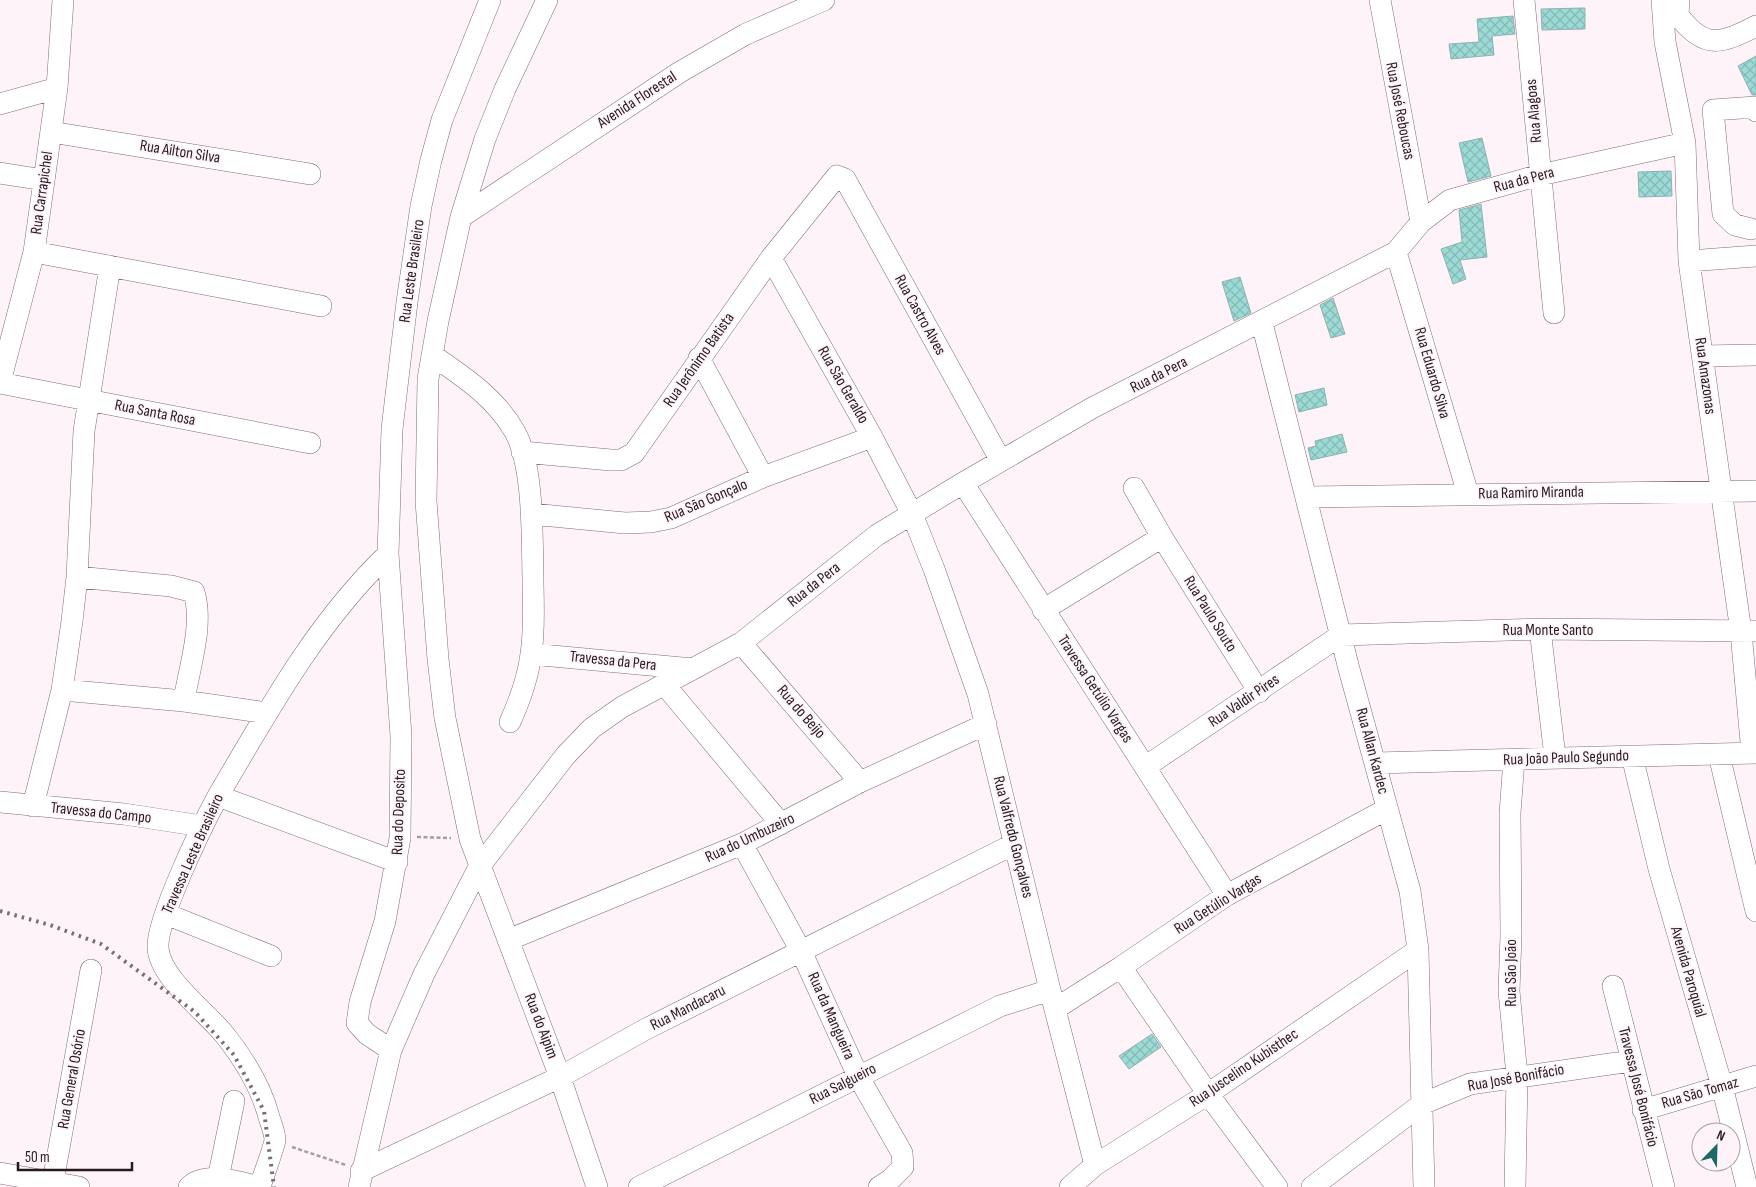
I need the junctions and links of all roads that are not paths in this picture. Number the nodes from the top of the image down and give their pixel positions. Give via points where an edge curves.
1 (63, 0) edge
2 (490, 0) edge
3 (547, 0) edge
4 (824, 0) edge
5 (1380, 0) edge
6 (1524, 0) edge
7 (1662, 0) edge
8 (1679, 0) edge
9 (1756, 26) edge
10 (57, 88) junction
11 (0, 104) edge
12 (1756, 111) edge
13 (51, 132) junction
14 (1686, 143) junction
15 (0, 173) edge
16 (310, 174) dead end
17 (1540, 175) junction
18 (835, 178) joint
19 (44, 180) junction
20 (461, 216) junction
21 (1421, 222) junction
22 (1754, 227) edge
23 (34, 252) junction
24 (1396, 252) junction
25 (1754, 256) edge
26 (771, 258) junction
27 (1689, 261) junction
28 (110, 266) junction
29 (321, 306) dead end
30 (1554, 313) dead end
31 (1262, 323) junction
32 (432, 355) junction
33 (1756, 355) edge
34 (1703, 356) junction
35 (699, 358) junction
36 (428, 379) junction
37 (0, 382) edge
38 (89, 400) junction
39 (392, 429) junction
40 (872, 437) junction
41 (310, 443) dead end
42 (522, 452) junction
43 (1001, 460) junction
44 (763, 477) junction
45 (962, 483) junction
46 (1134, 488) dead end
47 (1756, 491) edge
48 (1722, 492) junction
49 (1468, 494) junction
50 (1307, 497) junction
51 (532, 514) junction
52 (912, 514) junction
53 (1162, 537) junction
54 (388, 554) junction
55 (77, 577) junction
56 (1043, 610) junction
57 (1540, 629) junction
58 (1748, 631) edge
59 (1341, 635) junction
60 (742, 643) junction
61 (531, 654) junction
62 (694, 669) junction
63 (664, 684) junction
64 (62, 690) junction
65 (1259, 692) junction
66 (184, 701) junction
67 (267, 713) junction
68 (510, 722) dead end
69 (986, 724) junction
70 (1754, 753) edge
71 (1719, 755) junction
72 (1632, 756) junction
73 (1555, 757) junction
74 (1514, 760) junction
75 (1376, 763) junction
76 (1145, 766) junction
77 (860, 782) junction
78 (218, 796) junction
79 (0, 802) edge
80 (33, 806) junction
81 (1388, 809) junction
82 (781, 824) junction
83 (202, 826) junction
84 (742, 844) junction
85 (1014, 844) junction
86 (397, 862) junction
87 (479, 867) junction
88 (1227, 894) junction
89 (1756, 911) edge
90 (166, 914) junction
91 (508, 940) junction
92 (1418, 950) junction
93 (801, 951) junction
94 (271, 956) dead end
95 (1122, 967) junction
96 (91, 970) dead end
97 (1613, 986) dead end
98 (1052, 1000) junction
99 (391, 1050) junction
100 (1631, 1061) junction
101 (858, 1076) junction
102 (1517, 1076) junction
103 (1756, 1076) edge
104 (560, 1077) junction
105 (1722, 1086) junction
106 (1208, 1094) junction
107 (234, 1101) dead end
108 (1422, 1104) junction
109 (1643, 1110) junction
110 (1095, 1165) junction
111 (0, 1173) edge
112 (218, 1179) junction
113 (360, 1179) edge
114 (53, 1185) edge
115 (882, 1186) edge
116 (79, 1187) edge
117 (189, 1187) edge
118 (260, 1187) edge
119 (596, 1187) edge
120 (639, 1187) edge
121 (1070, 1187) edge
122 (1277, 1187) edge
123 (1312, 1187) edge
124 (1424, 1187) edge
125 (1515, 1187) edge
126 (1664, 1187) edge
127 (1747, 1187) edge

1 - 10 street, Rua Carrapichel
2 - 39 street, Rua Leste Brasileiro via 442,120 431,160 421,206
3 - 20 street, Rua do Aipim via 485,139
4 - 20 street, Avenida Florestal via 746,34 680,72
5 - 21 street, Rua José Reboucas
6 - 17 street, Rua Alagoas
7 - 14 street, Rua Amazonas via 1665,42
8 - 9 street via 1678,15 1691,32 1710,40 1728,40
10 - 11 street
10 - 13 street, Rua Carrapichel
12 - 22 street via 1756,107 1713,110 1724,214 1735,225
13 - 16 street, Rua Ailton Silva
13 - 19 street, Rua Carrapichel
14 - 17 street, Rua da Pera
14 - 27 street, Rua Amazonas
15 - 19 street
17 - 21 street, Rua da Pera via 1450,200
17 - 30 street, Rua Alagoas
18 - 26 street, Rua Jerônimo Batista
18 - 43 street, Rua Castro Alves via 845,179
19 - 23 street, Rua Carrapichel
20 - 32 street, Rua do Aipim
21 - 24 street, Rua da Pera
22 - 25 street
23 - 28 street
23 - 37 street, Rua Carrapichel
24 - 31 street, Rua da Pera
24 - 49 street, Rua Eduardo Silva
25 - 27 street
26 - 35 street, Rua Jerônimo Batista
26 - 40 street, Rua São Geraldo
27 - 34 street, Rua Amazonas
28 - 29 street
28 - 38 street
31 - 43 street, Rua da Pera via 1092,408
31 - 50 street, Rua Allan Kardec
32 - 36 street, Rua do Aipim
32 - 42 street via 478,387 497,407 515,432
33 - 34 street
34 - 48 street, Rua Amazonas
35 - 42 street, Rua Jerônimo Batista via 634,453 621,460
35 - 44 street
36 - 39 street
36 - 87 street, Rua do Aipim via 426,501 438,659 445,718 470,839
37 - 38 street, Rua Santa Rosa
38 - 41 street, Rua Santa Rosa
38 - 55 street via 84,432
39 - 54 street, Rua Leste Brasileiro
40 - 44 street, Rua São Gonçalo
40 - 52 street, Rua São Geraldo
42 - 51 street
43 - 45 street, Rua da Pera
44 - 51 street, Rua São Gonçalo via 690,511 652,522 625,523
45 - 52 street, Rua da Pera
45 - 56 street, Travessa Getúlio Vargas
46 - 53 street, Rua Paulo Souto
47 - 48 street, Rua Ramiro Miranda
48 - 49 street, Rua Ramiro Miranda
48 - 58 street, Rua Amazonas
49 - 50 street, Rua Ramiro Miranda
50 - 59 street, Rua Allan Kardec
51 - 61 street via 534,625
52 - 60 street, Rua da Pera via 877,535
52 - 69 street, Rua Valfredo Gonçalves via 972,676
53 - 56 street
53 - 65 street, Rua Paulo Souto
54 - 67 street, Travessa Leste Brasileiro via 325,623
54 - 86 street, Rua do Deposito via 400,736
55 - 64 street
55 - 66 street via 171,586 194,592 197,603 195,635
56 - 76 street, Travessa Getúlio Vargas
57 - 58 street, Rua Monte Santo
57 - 59 street, Rua Monte Santo
57 - 73 street
58 - 70 street, Rua Amazonas
59 - 65 street, Rua Valdir Pires
59 - 75 street, Rua Allan Kardec
60 - 62 street, Rua da Pera
60 - 77 street, Rua do Beijo
61 - 62 street, Travessa da Pera
61 - 68 street via 520,700
62 - 63 street, Rua da Pera
63 - 82 street
63 - 87 street, Rua da Pera via 592,728 566,755
64 - 66 street
64 - 80 street
65 - 76 street, Rua Valdir Pires
66 - 67 street
67 - 78 street, Travessa Leste Brasileiro
69 - 77 street, Rua do Umbuzeiro
69 - 85 street, Rua Valfredo Gonçalves
70 - 71 street, Rua João Paulo Segundo
71 - 72 street, Rua João Paulo Segundo
71 - 89 street
72 - 73 street, Rua João Paulo Segundo
72 - 105 street, Avenida Paroquial via 1667,896
73 - 74 street, Rua João Paulo Segundo
74 - 75 street, Rua João Paulo Segundo
74 - 102 street, Rua São João via 1510,813 1509,991
75 - 81 street, Rua Allan Kardec
76 - 88 street, Travessa Getúlio Vargas
77 - 82 street, Rua do Umbuzeiro
78 - 83 street, Travessa Leste Brasileiro
78 - 86 street
79 - 80 street, Travessa do Campo
80 - 83 street, Travessa do Campo via 124,814
81 - 88 street, Rua Getúlio Vargas
81 - 92 street, Rua Allan Kardec via 1410,890
82 - 84 street, Rua do Umbuzeiro
83 - 90 street, Travessa Leste Brasileiro
84 - 91 street, Rua do Umbuzeiro
84 - 93 street, Rua da Mangueira
85 - 93 street, Rua Mandacaru
85 - 98 street, Rua Valfredo Gonçalves
86 - 99 street, Rua do Deposito via 385,921 360,1002 357,1023
87 - 91 street, Rua do Aipim
87 - 99 street, Rua da Pera via 424,974
88 - 95 street, Rua Getúlio Vargas
90 - 94 street
90 - 118 street, Travessa Leste Brasileiro via 159,937 159,957 174,981 224,1034 246,1064 267,1110 275,1139
91 - 104 street, Rua do Aipim
92 - 106 street, Rua Juscelino Kubisthec
92 - 108 street, Rua Allan Kardec
93 - 101 street, Rua da Mangueira
93 - 104 street, Rua Mandacaru via 646,1029
95 - 98 street, Rua Getúlio Vargas
95 - 106 street
96 - 114 street, Rua General Osório
97 - 100 street, Travessa José Bonifácio
98 - 101 street, Rua Salgueiro via 1000,1006
98 - 110 street, Rua Valfredo Gonçalves
99 - 113 street, Rua da Pera
100 - 102 street, Rua José Bonifácio
100 - 109 street, Travessa José Bonifácio
101 - 115 street, Rua da Mangueira via 904,1159 900,1172
101 - 120 street, Rua Salgueiro
102 - 108 street, Rua José Bonifácio via 1470,1084
102 - 125 street, Rua São João
103 - 105 street, Rua São Tomaz
104 - 113 street, Rua Mandacaru
104 - 119 street, Rua do Aipim
105 - 109 street, Rua São Tomaz
105 - 127 street, Avenida Paroquial
106 - 110 street, Rua Juscelino Kubisthec
106 - 122 street
107 - 112 street
108 - 123 street, Rua José Bonifácio
108 - 124 street, Rua Allan Kardec
109 - 126 street, Travessa José Bonifácio
110 - 121 street, Rua Juscelino Kubisthec
111 - 114 street
112 - 117 street via 197,1181
112 - 118 street
114 - 116 street

